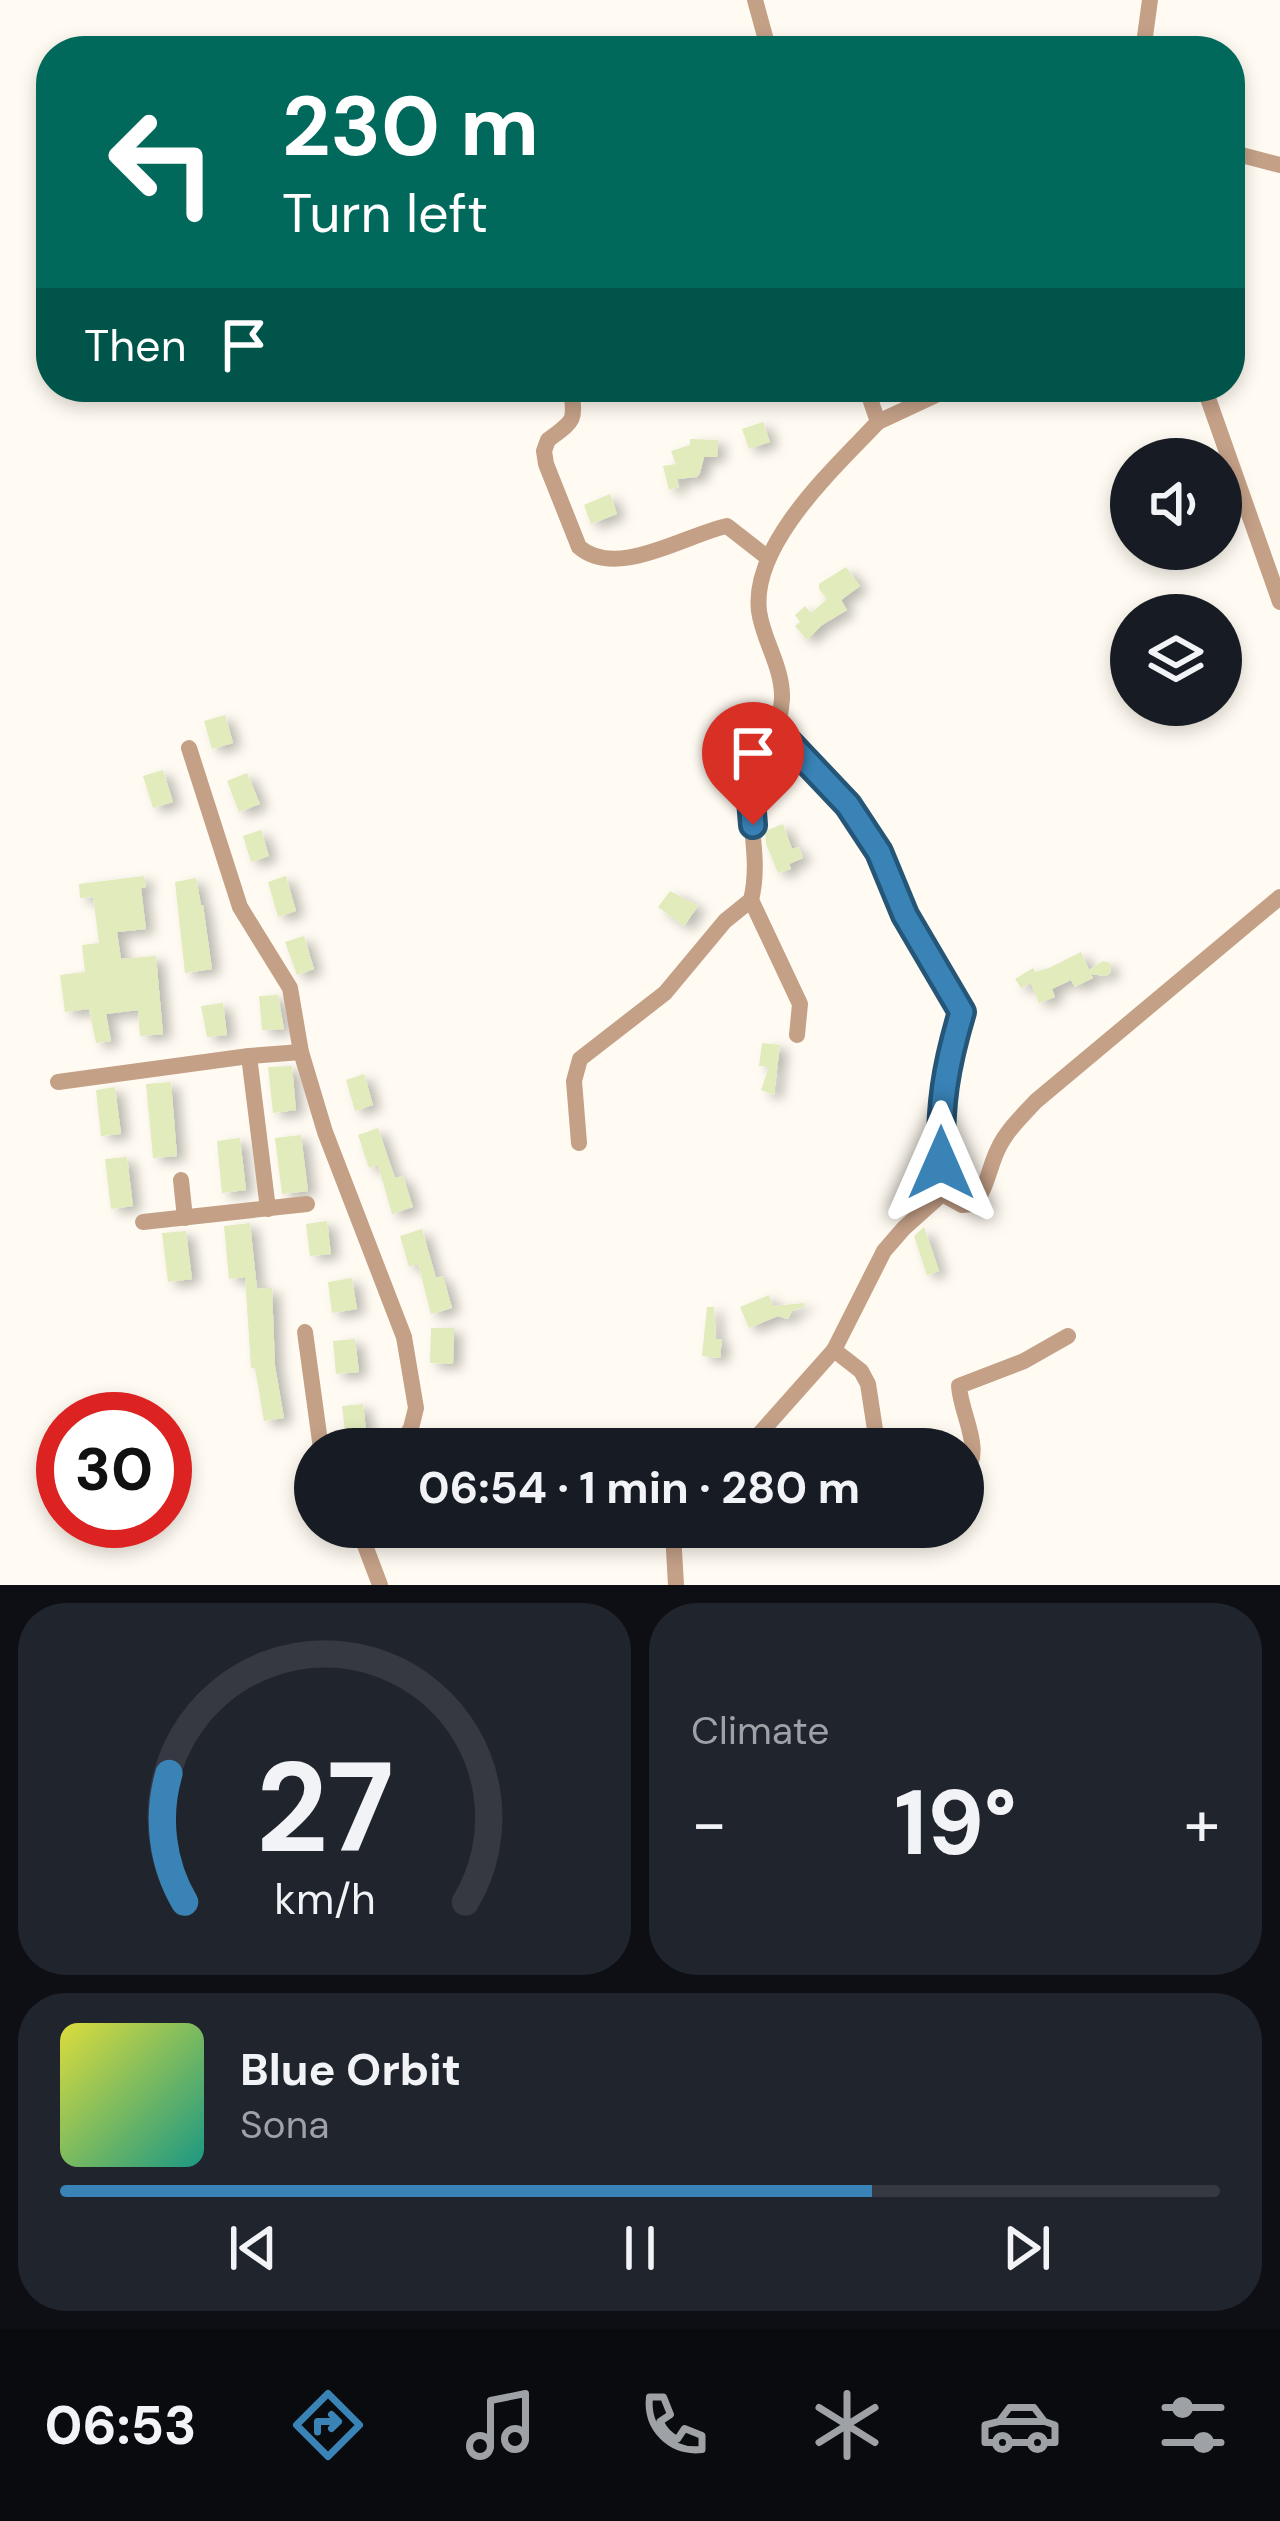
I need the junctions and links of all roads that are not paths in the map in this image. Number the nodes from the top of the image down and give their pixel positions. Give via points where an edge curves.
1 (755, 0) edge
2 (1150, 0) edge
3 (765, 36) edge
4 (1145, 36) edge
5 (1245, 156) edge
6 (1280, 165) edge
7 (572, 402) edge
8 (871, 402) edge
9 (921, 402) edge
10 (1209, 402) edge
11 (878, 422) junction
12 (768, 558) junction
13 (1280, 602) edge
14 (777, 730) junction
15 (189, 748) dead end
16 (1280, 897) edge
17 (751, 900) junction
18 (797, 1035) dead end
19 (301, 1052) junction
20 (249, 1056) junction
21 (58, 1082) dead end
22 (579, 1143) dead end
23 (181, 1180) dead end
24 (942, 1194) junction
25 (307, 1204) dead end
26 (268, 1209) junction
27 (184, 1218) junction
28 (143, 1222) dead end
29 (305, 1331) dead end
30 (1068, 1336) dead end
31 (835, 1349) junction
32 (318, 1428) edge
33 (411, 1428) edge
34 (765, 1428) edge
35 (875, 1428) edge
36 (968, 1428) edge
37 (366, 1548) edge
38 (674, 1548) edge
39 (380, 1585) edge
40 (676, 1585) edge

1 - 3 street
2 - 4 street
5 - 6 street
7 - 12 street via 571,423 548,440 544,458 584,552 642,556 727,526
8 - 11 street
9 - 11 street
10 - 13 street
11 - 12 street via 821,482
12 - 14 street via 759,612 779,669
14 - 17 street via 749,774 757,870
14 - 24 street via 848,805 879,852 962,1012 942,1098
15 - 19 street via 240,908 290,988
16 - 24 street via 1036,1101 998,1149 980,1198 962,1205
17 - 18 street via 800,1004
17 - 22 street via 665,993 580,1059
19 - 20 street
19 - 33 street via 404,1337 416,1408
20 - 21 street
20 - 26 street
23 - 27 street
24 - 31 street via 884,1251
25 - 26 street
26 - 27 street
27 - 28 street
29 - 32 street
30 - 36 street via 959,1386
31 - 34 street
31 - 35 street via 868,1384
37 - 39 street
38 - 40 street

